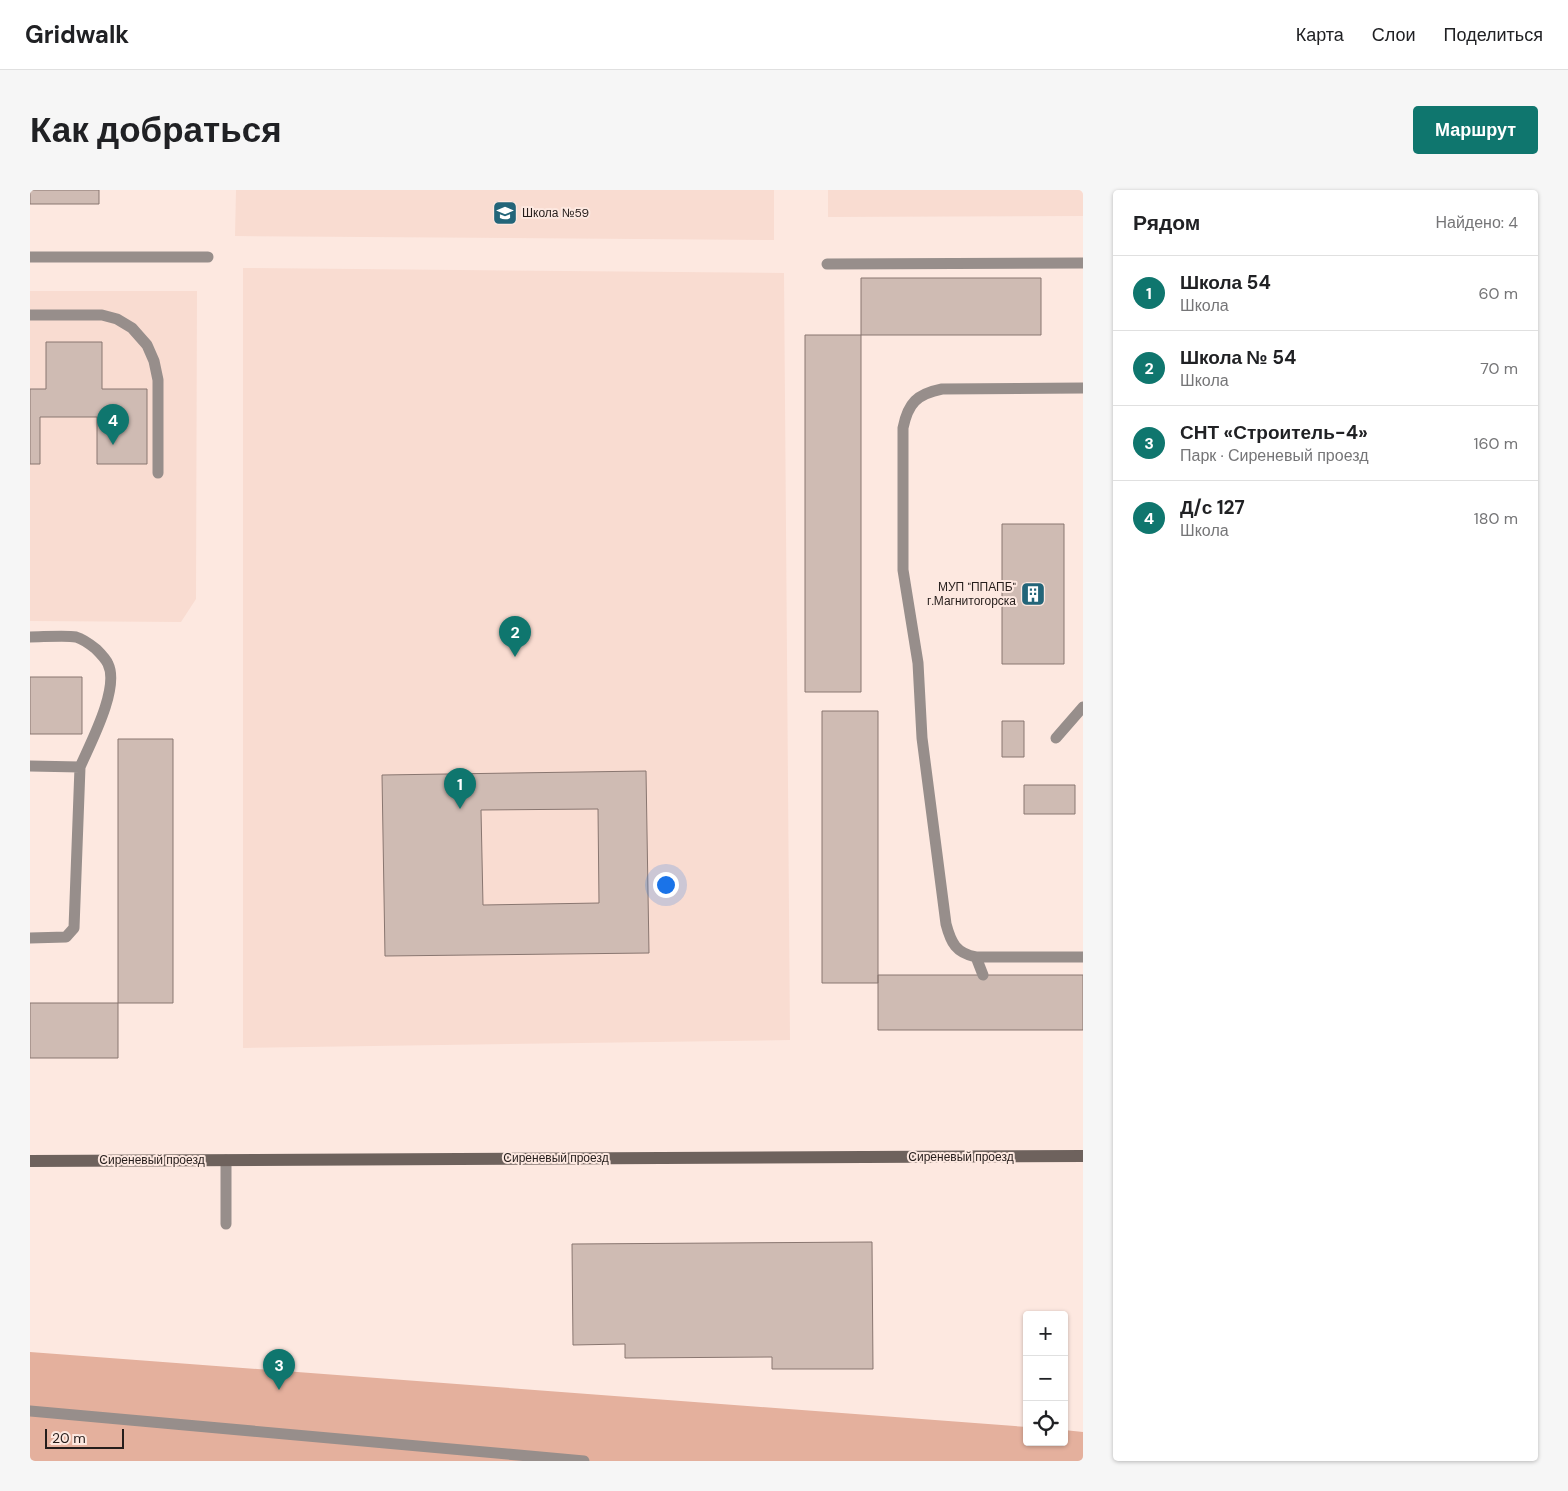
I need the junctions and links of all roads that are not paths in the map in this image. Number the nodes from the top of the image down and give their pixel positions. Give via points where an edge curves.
1 (30, 257) edge
2 (208, 257) dead end
3 (1083, 263) edge
4 (827, 264) dead end
5 (30, 315) edge
6 (1083, 388) edge
7 (158, 473) dead end
8 (30, 637) edge
9 (1083, 707) edge
10 (1056, 738) dead end
11 (30, 766) edge
12 (80, 767) junction
13 (30, 938) edge
14 (976, 957) junction
15 (1083, 957) edge
16 (983, 975) dead end
17 (1083, 1156) edge
18 (226, 1160) junction
19 (30, 1161) edge
20 (226, 1224) dead end
21 (30, 1411) edge
22 (584, 1461) edge

1 - 2 lane
3 - 4 lane
5 - 7 lane via 102,315 132,328 147,345 158,380
6 - 14 lane via 942,389 927,392 906,413 904,570 918,663 922,738 950,938 956,948
8 - 12 lane via 77,637 92,645 109,666 109,696
9 - 10 lane
11 - 12 lane
12 - 13 lane via 74,928 66,937
14 - 15 lane
14 - 16 lane
17 - 18 main road, Сиреневый проезд
18 - 19 main road, Сиреневый проезд
18 - 20 lane
21 - 22 lane

